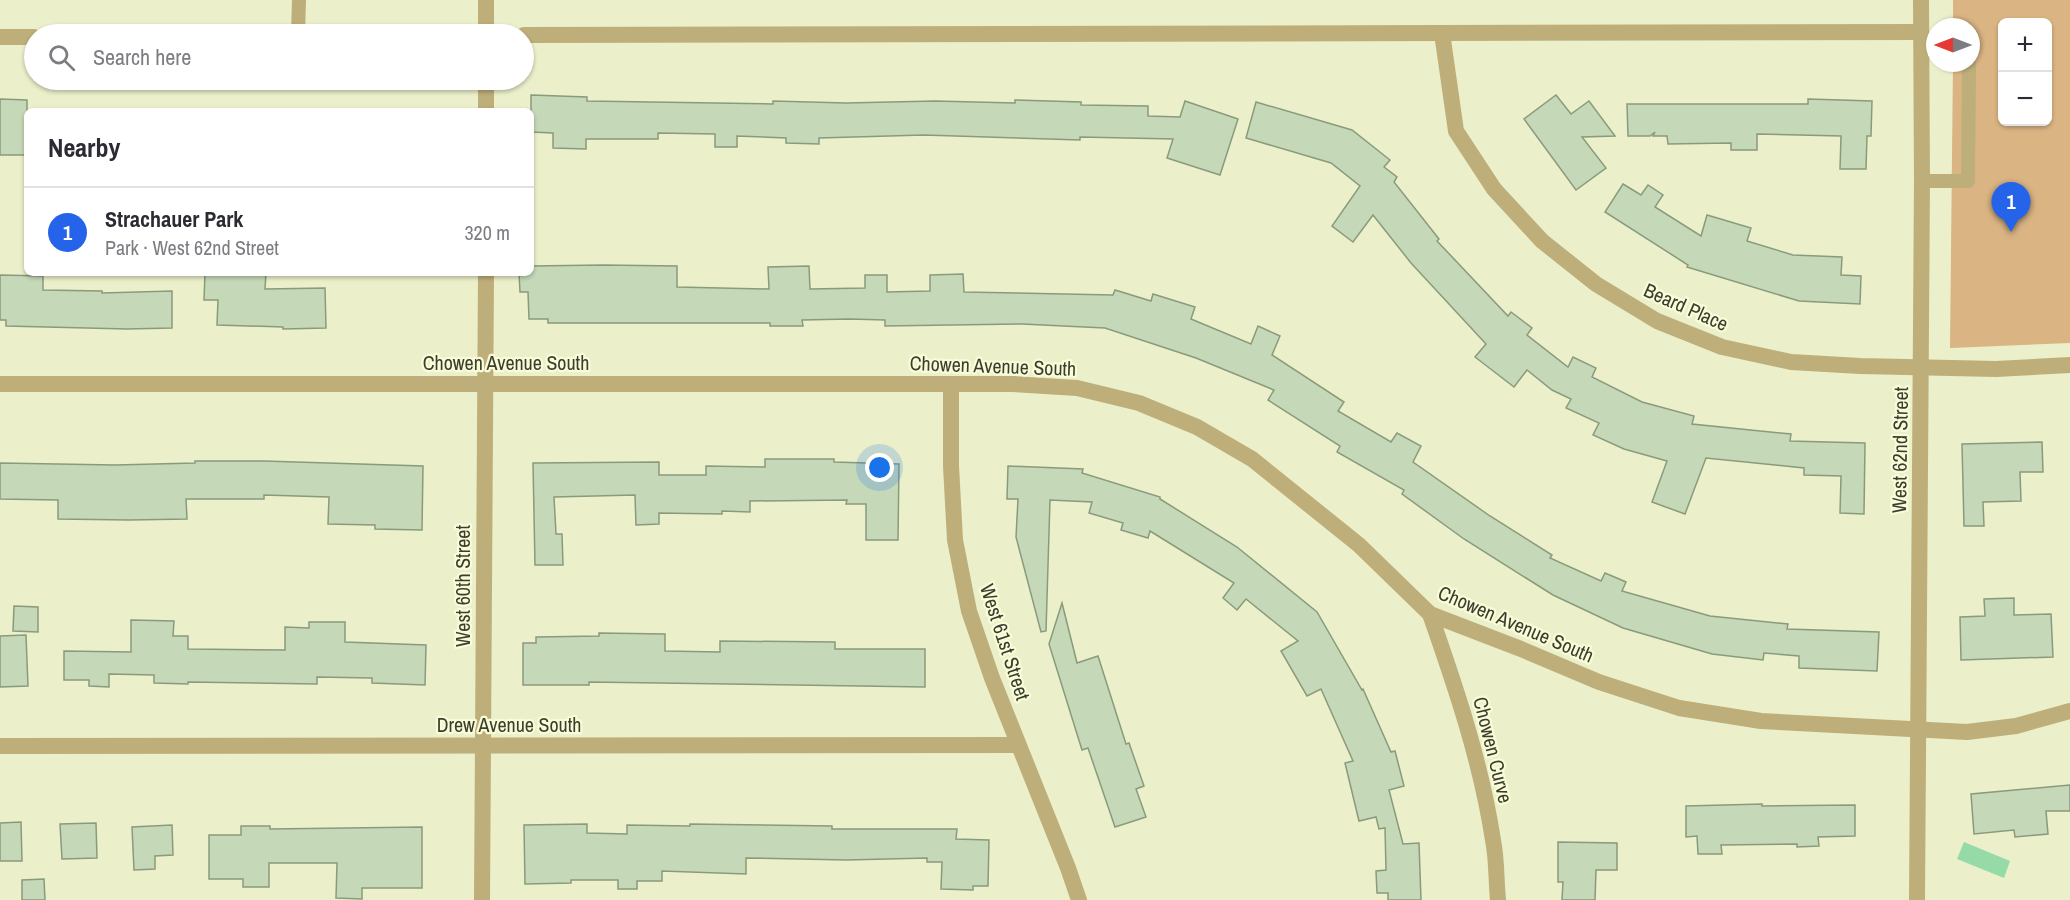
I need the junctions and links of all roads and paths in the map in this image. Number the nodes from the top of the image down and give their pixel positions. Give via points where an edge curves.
1 (299, 0) edge
2 (486, 0) edge
3 (1921, 0) edge
4 (1926, 23) edge
5 (298, 24) edge
6 (486, 24) edge
7 (1926, 32) edge
8 (1442, 33) junction
9 (534, 35) edge
10 (0, 37) edge
11 (24, 37) edge
12 (1926, 72) edge
13 (1969, 72) edge
14 (486, 90) edge
15 (486, 108) edge
16 (1922, 181) junction
17 (486, 276) edge
18 (2070, 364) edge
19 (1921, 366) junction
20 (0, 384) edge
21 (486, 384) junction
22 (951, 384) junction
23 (1430, 614) junction
24 (2070, 711) edge
25 (1918, 730) junction
26 (1018, 745) junction
27 (0, 746) edge
28 (483, 746) junction
29 (482, 900) edge
30 (1079, 900) edge
31 (1498, 900) edge
32 (1917, 900) edge

1 - 5 lane
2 - 6 street
3 - 4 street, West 62nd Street
7 - 8 street
8 - 9 street
8 - 19 street, Beard Place via 1456,131 1494,189 1542,241 1596,284 1657,321 1722,347 1791,362
10 - 11 street
12 - 16 street, West 62nd Street
13 - 16 lane via 1968,181
14 - 15 street
16 - 19 street, West 62nd Street
17 - 21 street, West 60th Street
18 - 19 street, Beard Place via 1996,369
19 - 25 street, West 62nd Street
20 - 21 street, Chowen Avenue South
21 - 22 street, Chowen Avenue South
21 - 28 street, West 60th Street
22 - 23 street, Chowen Avenue South via 1077,388 1139,403 1197,427 1252,459 1332,523
22 - 26 street, West 61st Street via 955,540 969,611
23 - 25 street, Chowen Avenue South via 1599,682 1679,708 1761,721
23 - 31 street, Chowen Curve via 1461,702 1480,773 1494,842
24 - 25 street, Chowen Avenue South via 2016,726 1967,732
25 - 32 street, West 62nd Street
26 - 28 street, Drew Avenue South
26 - 30 street, West 61st Street
27 - 28 street, Drew Avenue South
28 - 29 street, West 60th Street

